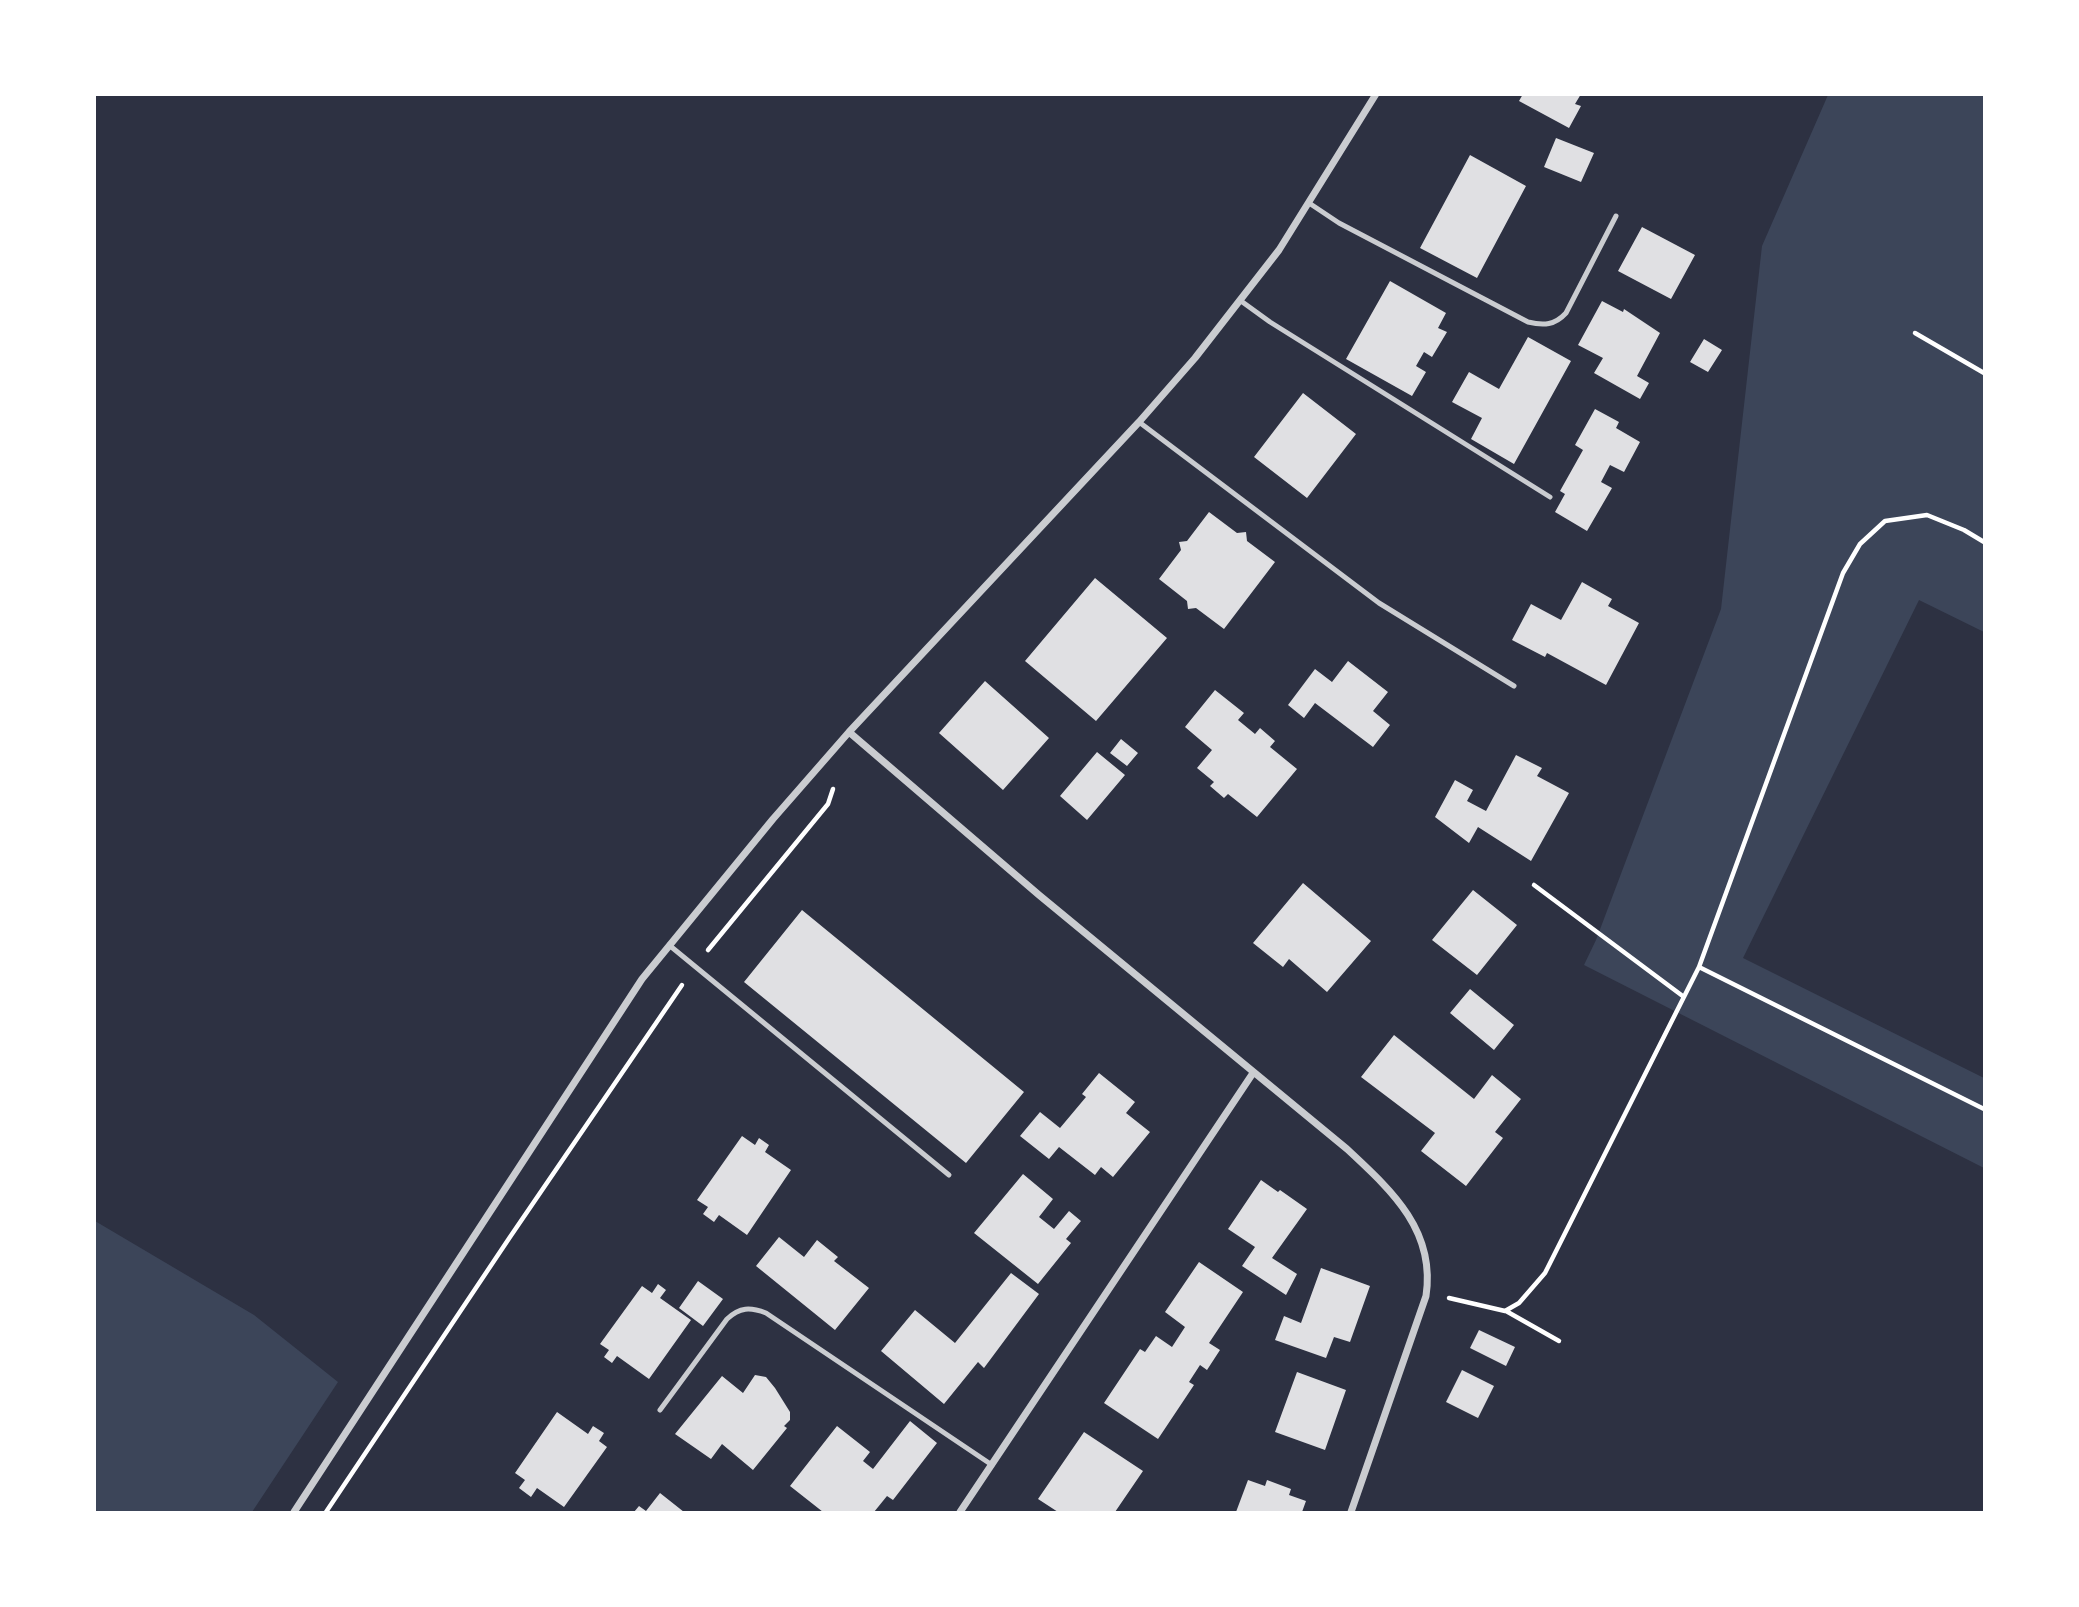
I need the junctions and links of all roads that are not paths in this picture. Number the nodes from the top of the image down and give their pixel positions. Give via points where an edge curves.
1 (1376, 94) edge
2 (1309, 204) junction
3 (1616, 216) dead end
4 (1241, 301) junction
5 (1139, 422) junction
6 (1550, 497) dead end
7 (1514, 686) dead end
8 (849, 732) junction
9 (669, 945) junction
10 (1253, 1073) junction
11 (949, 1175) dead end
12 (660, 1410) dead end
13 (992, 1465) junction
14 (294, 1513) edge
15 (960, 1513) edge
16 (1351, 1513) edge

1 - 2 street
2 - 3 lane via 1539,325 1558,321 1566,313
2 - 4 street
4 - 5 street
4 - 6 lane
5 - 7 lane via 1379,603
5 - 8 street
8 - 9 street
8 - 10 street
9 - 11 lane
9 - 14 street via 586,1062
10 - 13 street
10 - 16 street via 1383,1182 1403,1205 1425,1254 1426,1296
12 - 13 lane via 727,1319 741,1309 754,1308
13 - 15 street

